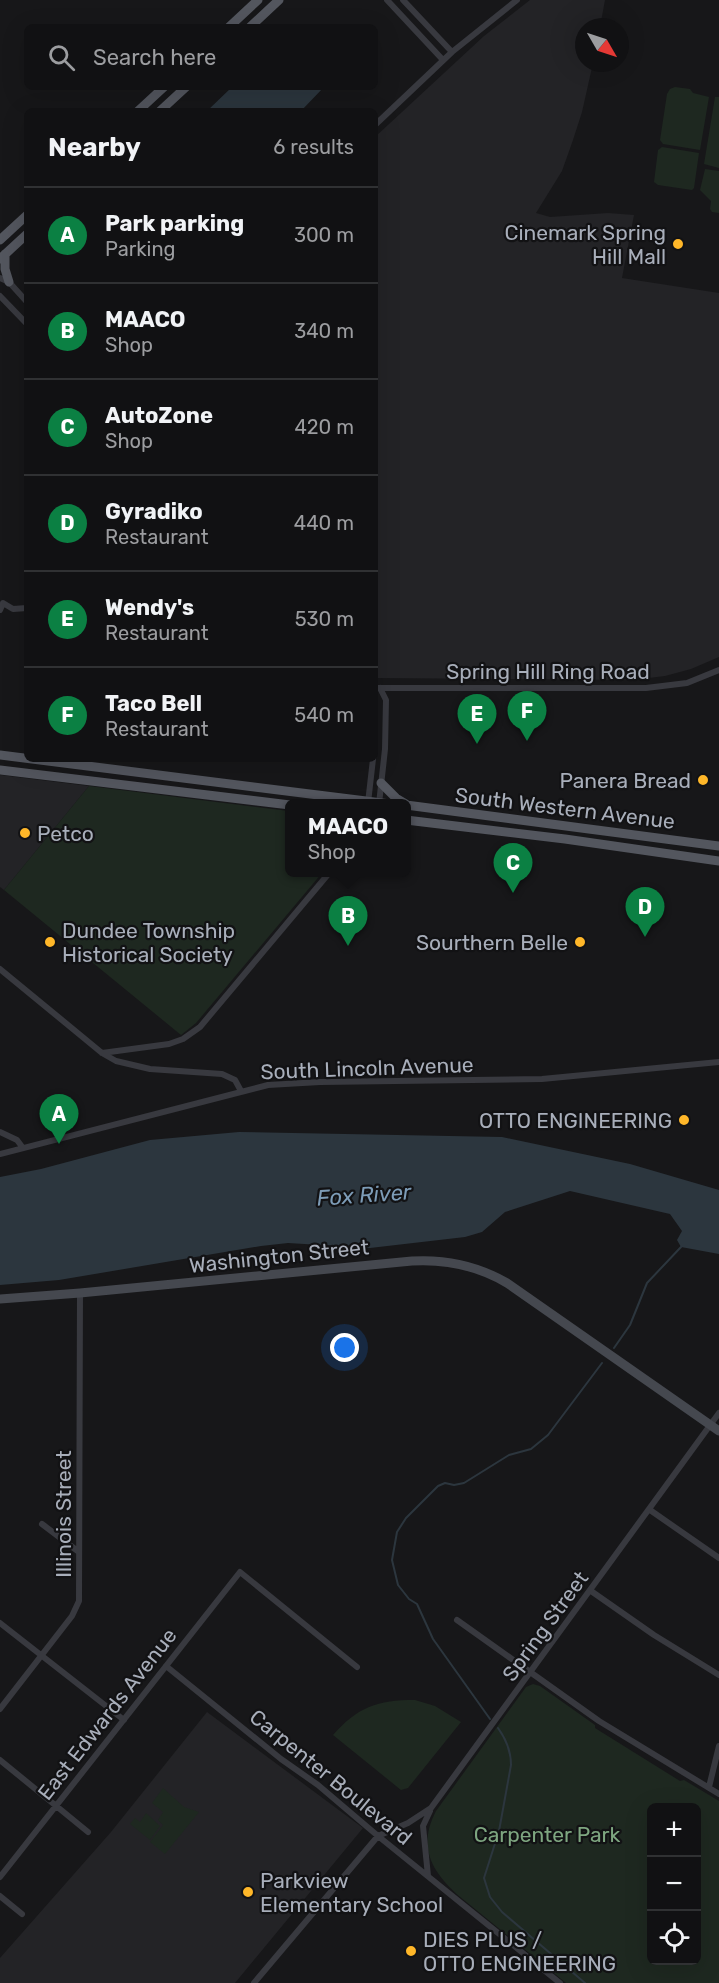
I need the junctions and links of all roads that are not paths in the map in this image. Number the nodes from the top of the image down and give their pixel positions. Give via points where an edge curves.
1 (258, 0) edge
2 (279, 0) edge
3 (387, 0) edge
4 (404, 0) edge
5 (517, 0) edge
6 (232, 24) edge
7 (253, 24) edge
8 (452, 52) junction
9 (442, 60) junction
10 (161, 90) edge
11 (183, 90) edge
12 (141, 108) edge
13 (163, 108) edge
14 (378, 121) edge
15 (24, 217) edge
16 (24, 237) edge
17 (0, 240) edge
18 (3, 257) edge
19 (4, 280) edge
20 (0, 296) edge
21 (24, 299) edge
22 (24, 321) edge
23 (24, 608) edge
24 (0, 610) edge
25 (719, 670) edge
26 (378, 688) edge
27 (378, 689) edge
28 (0, 755) edge
29 (24, 758) edge
30 (56, 762) edge
31 (373, 762) edge
32 (0, 770) edge
33 (127, 771) junction
34 (381, 783) junction
35 (125, 785) junction
36 (345, 799) edge
37 (368, 799) edge
38 (379, 799) edge
39 (398, 799) edge
40 (285, 804) edge
41 (411, 806) edge
42 (411, 821) edge
43 (719, 846) edge
44 (719, 861) edge
45 (327, 877) edge
46 (0, 969) edge
47 (102, 1053) junction
48 (719, 1062) edge
49 (241, 1091) junction
50 (0, 1132) edge
51 (23, 1148) junction
52 (0, 1154) edge
53 (80, 1293) junction
54 (0, 1299) edge
55 (719, 1413) edge
56 (715, 1428) edge
57 (650, 1510) junction
58 (42, 1524) dead end
59 (79, 1552) junction
60 (719, 1558) edge
61 (591, 1591) junction
62 (458, 1620) dead end
63 (0, 1623) edge
64 (41, 1656) junction
65 (166, 1666) junction
66 (357, 1667) dead end
67 (531, 1673) junction
68 (719, 1675) edge
69 (0, 1709) edge
70 (124, 1720) junction
71 (719, 1746) edge
72 (0, 1760) edge
73 (709, 1787) junction
74 (719, 1794) edge
75 (57, 1805) junction
76 (431, 1808) junction
77 (88, 1832) dead end
78 (378, 1836) junction
79 (428, 1876) junction
80 (0, 1877) edge
81 (0, 1896) edge
82 (22, 1914) dead end
83 (254, 1983) edge
84 (560, 1983) edge

1 - 6 main road
2 - 7 main road
3 - 9 street
4 - 8 street
5 - 8 street
8 - 9 street
9 - 14 street
10 - 12 main road
11 - 13 main road
15 - 17 main road
16 - 18 main road
18 - 19 main road
19 - 21 street
20 - 22 street
23 - 24 street via 13,609 3,603
25 - 26 street, Spring Hill Ring Road via 687,683 646,688
27 - 34 street via 386,700
28 - 29 main road
30 - 33 main road
31 - 37 street
32 - 35 main road
33 - 35 main road
33 - 36 main road
34 - 38 street
34 - 39 main road
35 - 40 main road
41 - 43 main road, South Western Avenue
42 - 44 main road, South Western Avenue
45 - 47 street via 191,1035 169,1044
46 - 47 street
47 - 49 street via 138,1067 225,1075 236,1081
48 - 49 street, South Lincoln Avenue via 542,1079 302,1083
49 - 51 street, South Lincoln Avenue
50 - 51 street via 17,1140
51 - 52 street, South Lincoln Avenue
53 - 54 street, Washington Street
53 - 56 street, Washington Street via 426,1260 459,1264 507,1283
53 - 59 street, Illinois Street
55 - 56 street, Spring Street
56 - 57 street, Spring Street
57 - 60 street
57 - 61 street, Spring Street
58 - 59 street
59 - 64 street, Illinois Street via 77,1609
61 - 67 street, Spring Street
61 - 68 street
62 - 67 street
63 - 64 street
64 - 69 street, Illinois Street
64 - 70 street
65 - 66 street, East Edwards Avenue via 240,1572
65 - 70 street, East Edwards Avenue
65 - 78 street, Carpenter Boulevard
67 - 73 street via 599,1721
67 - 76 street, Spring Street
70 - 75 street, East Edwards Avenue
71 - 73 street
72 - 75 street
73 - 74 street
75 - 77 street
75 - 80 street, East Edwards Avenue
76 - 78 street, Spring Street
76 - 79 street via 423,1826
78 - 79 street, Carpenter Boulevard
78 - 83 street
79 - 84 street, Carpenter Boulevard
81 - 82 street

